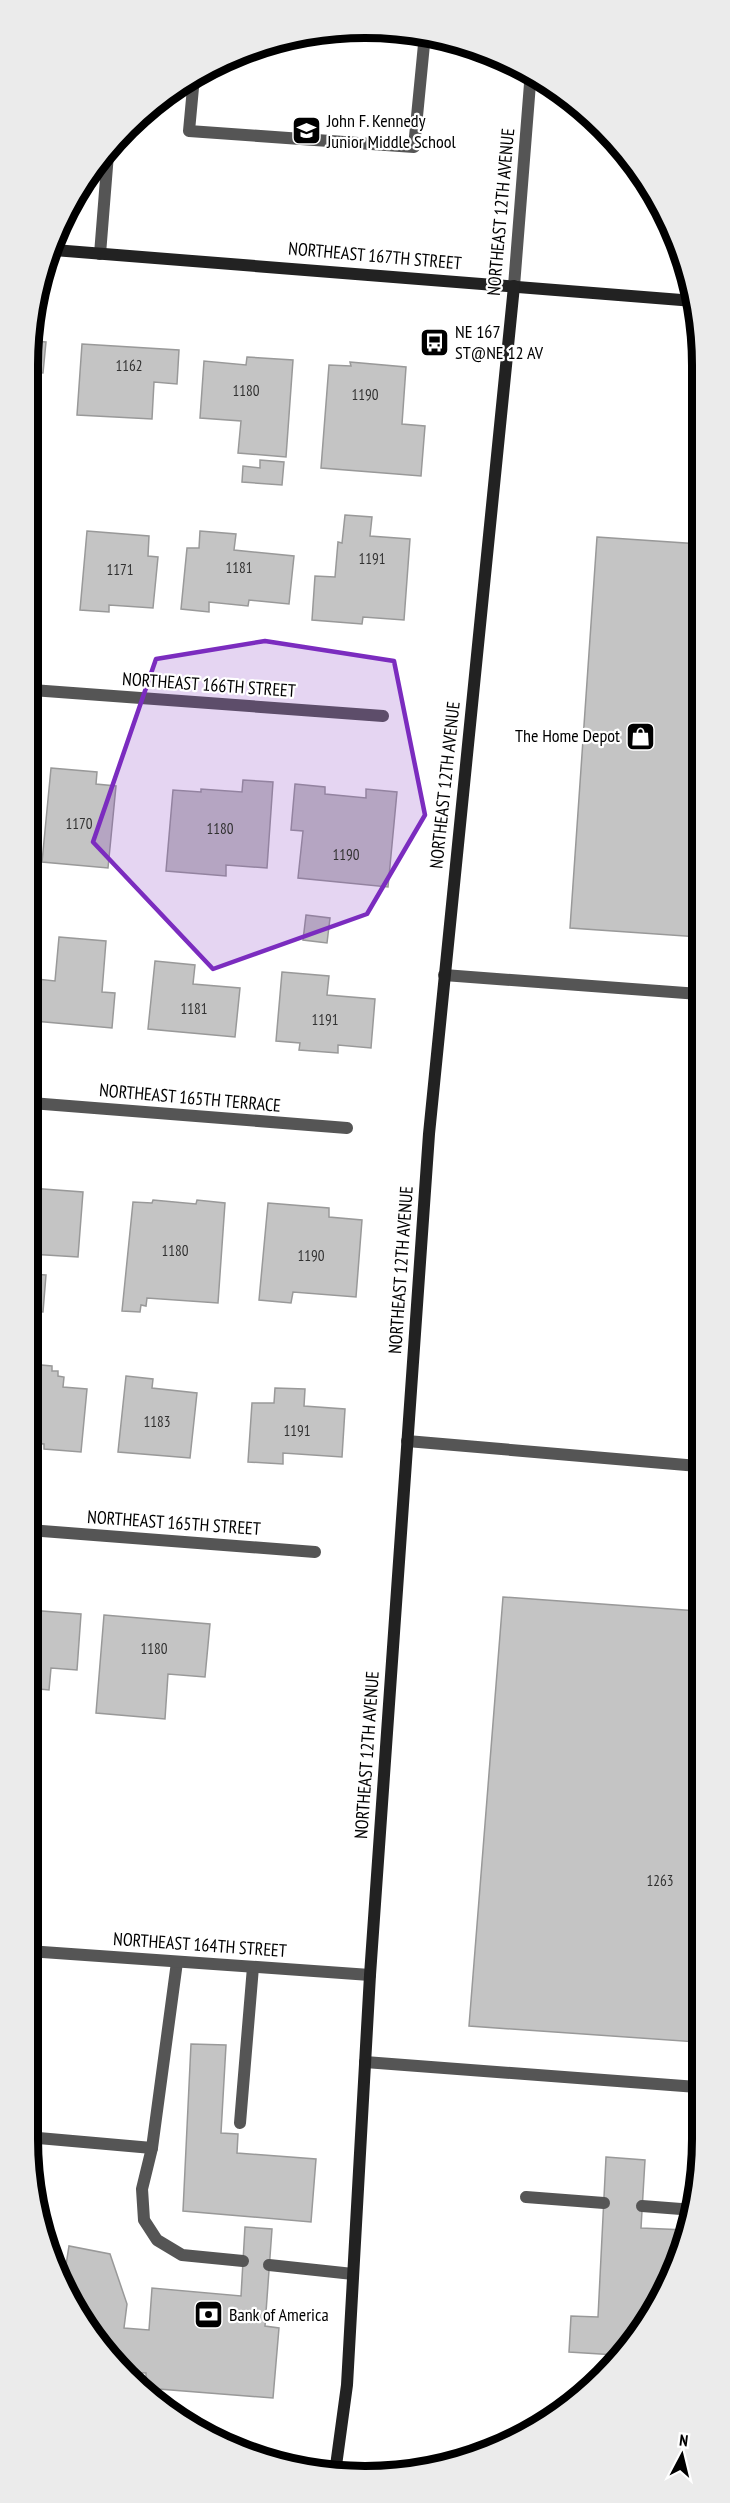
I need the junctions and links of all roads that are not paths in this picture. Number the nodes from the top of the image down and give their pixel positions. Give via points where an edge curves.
1 (424, 43) edge
2 (530, 82) edge
3 (193, 86) edge
4 (107, 163) edge
5 (58, 250) edge
6 (100, 254) junction
7 (514, 286) junction
8 (686, 300) edge
9 (38, 690) edge
10 (383, 716) dead end
11 (444, 975) junction
12 (692, 993) edge
13 (38, 1104) edge
14 (347, 1128) dead end
15 (407, 1441) junction
16 (692, 1465) edge
17 (38, 1531) edge
18 (315, 1552) dead end
19 (38, 1952) edge
20 (177, 1962) junction
21 (253, 1967) junction
22 (370, 1975) junction
23 (365, 2062) junction
24 (692, 2087) edge
25 (240, 2123) dead end
26 (38, 2138) edge
27 (152, 2148) junction
28 (526, 2198) dead end
29 (604, 2203) dead end
30 (642, 2206) dead end
31 (684, 2209) edge
32 (243, 2261) dead end
33 (269, 2265) dead end
34 (353, 2274) junction
35 (335, 2464) edge

1 - 3 street via 414,147 189,131
2 - 7 street, NORTHEAST 12TH AVENUE
4 - 6 street
5 - 6 street, NORTHEAST 167TH STREET
6 - 7 street, NORTHEAST 167TH STREET
7 - 8 street, NORTHEAST 167TH STREET
7 - 11 street, NORTHEAST 12TH AVENUE
9 - 10 street, NORTHEAST 166TH STREET
11 - 12 street
11 - 15 street, NORTHEAST 12TH AVENUE
13 - 14 street, NORTHEAST 165TH TERRACE
15 - 16 street
15 - 22 street, NORTHEAST 12TH AVENUE
17 - 18 street, NORTHEAST 165TH STREET
19 - 20 street, NORTHEAST 164TH STREET
20 - 21 street, NORTHEAST 164TH STREET
20 - 27 street
21 - 22 street, NORTHEAST 164TH STREET
21 - 25 street
22 - 23 street, NORTHEAST 12TH AVENUE
23 - 24 street
23 - 34 street, NORTHEAST 12TH AVENUE
26 - 27 street
27 - 32 street via 142,2188 144,2220 157,2240 182,2255
28 - 29 street
30 - 31 street
33 - 34 street
34 - 35 street, NORTHEAST 12TH AVENUE via 347,2385

